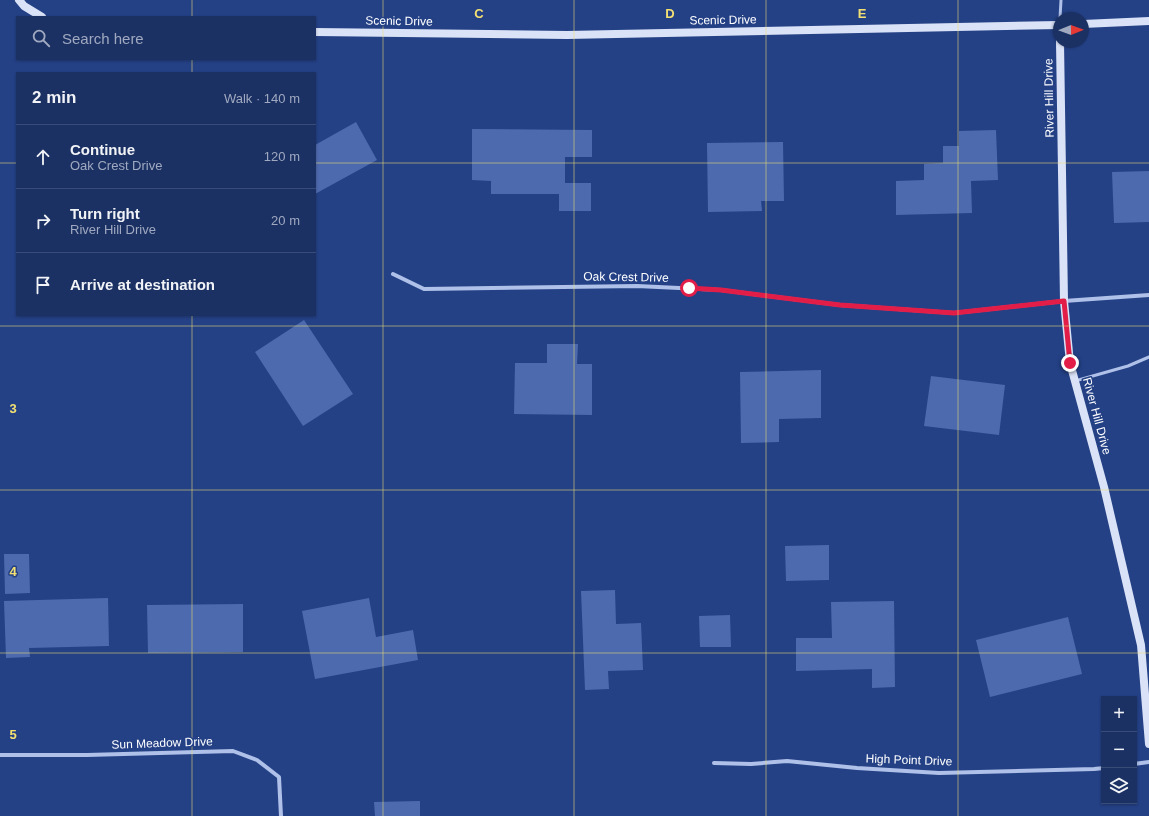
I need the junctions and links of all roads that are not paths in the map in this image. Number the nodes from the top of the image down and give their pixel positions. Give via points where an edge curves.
1 (19, 0) edge
2 (1061, 0) edge
3 (1060, 12) edge
4 (40, 16) edge
5 (1149, 22) edge
6 (1053, 24) edge
7 (1089, 24) edge
8 (316, 32) edge
9 (1060, 48) edge
10 (393, 274) dead end
11 (1149, 295) edge
12 (1064, 301) junction
13 (1149, 357) edge
14 (1075, 381) junction
15 (1149, 744) edge
16 (0, 755) edge
17 (1149, 762) edge
18 (714, 763) dead end
19 (1137, 764) edge
20 (1101, 769) edge
21 (281, 816) edge

1 - 4 street
2 - 3 lane
5 - 7 street
6 - 8 street, Scenic Drive via 567,36
9 - 12 street, River Hill Drive
10 - 12 street, Oak Crest Drive via 424,289 637,286 721,290 840,305 954,313
11 - 12 street, Oak Crest Drive
12 - 14 street, River Hill Drive via 1070,363
13 - 14 lane via 1128,366
14 - 15 street, River Hill Drive via 1104,487 1141,645
16 - 21 street, Sun Meadow Drive via 233,751 257,760 279,777
17 - 19 street
18 - 20 street, High Point Drive via 751,764 787,761 939,773

